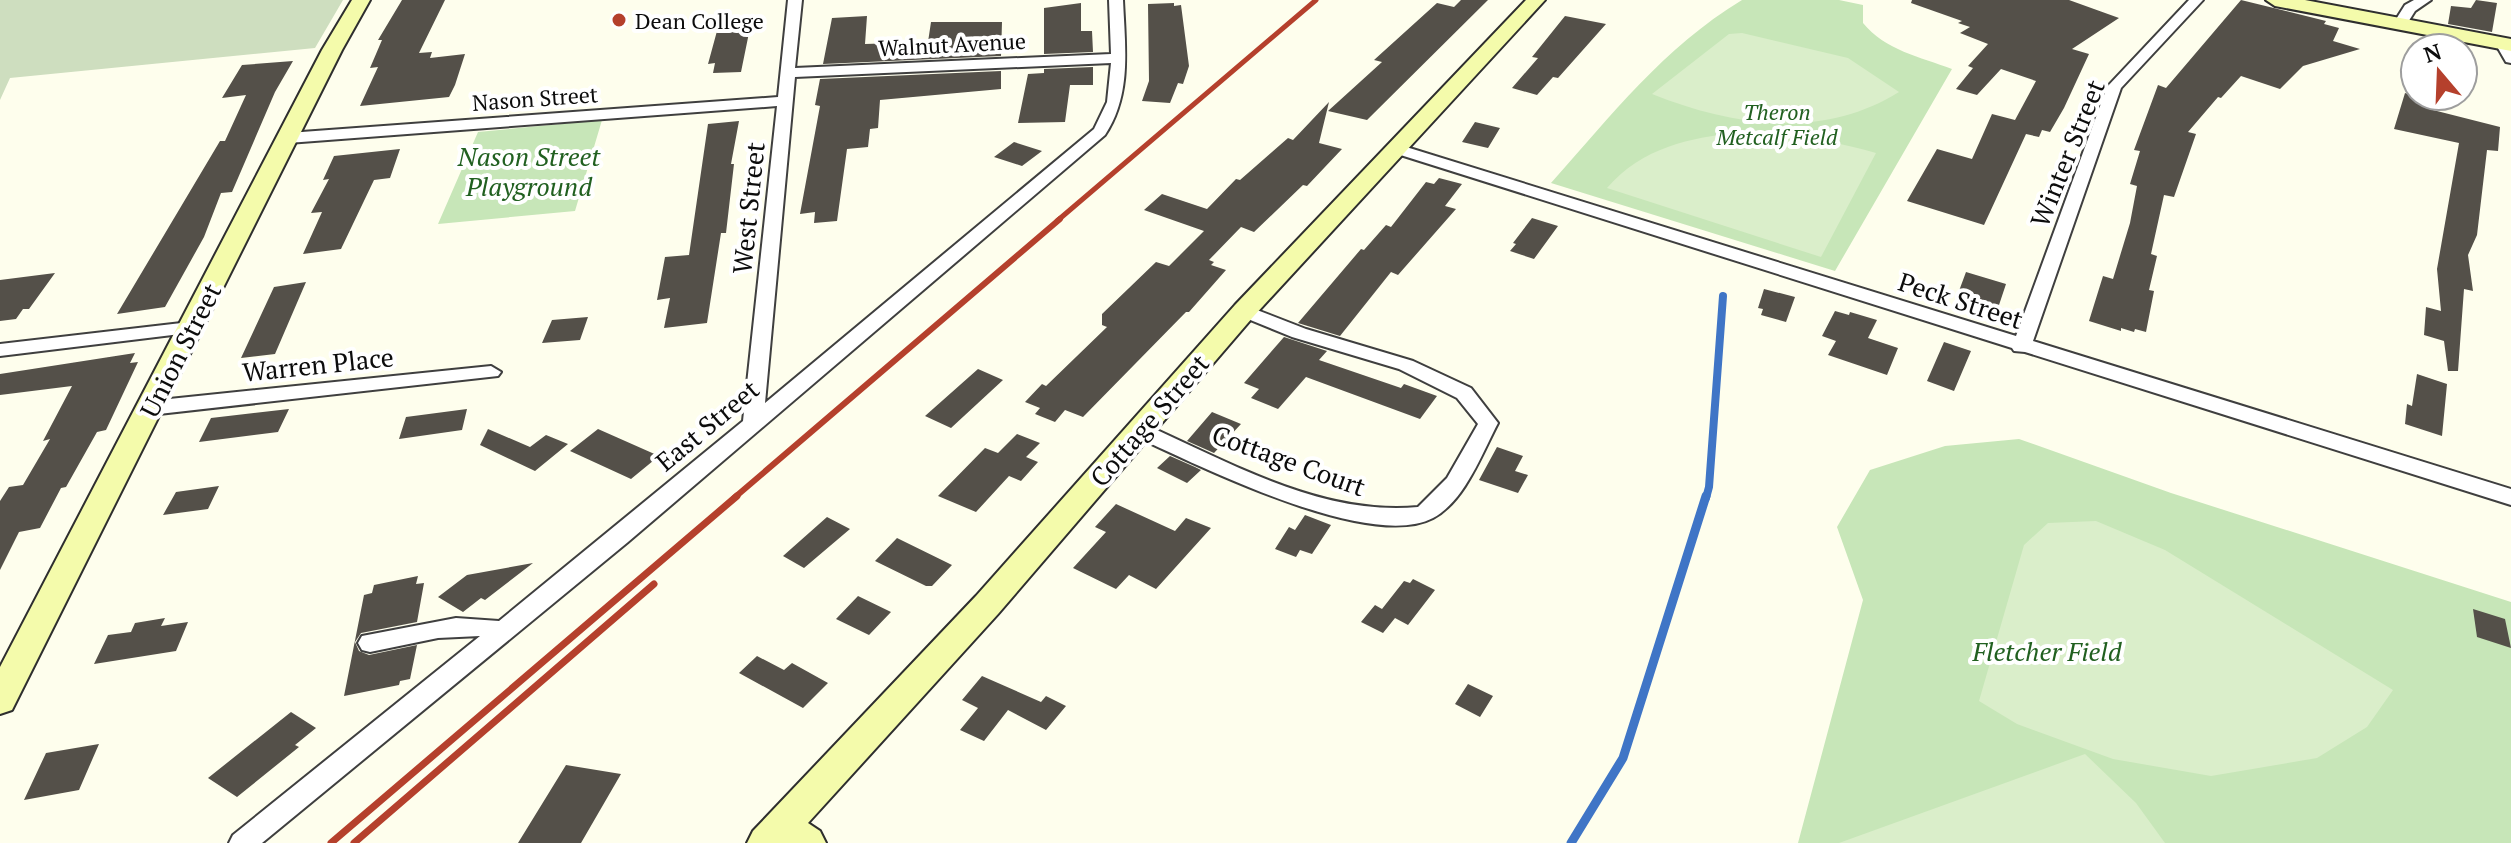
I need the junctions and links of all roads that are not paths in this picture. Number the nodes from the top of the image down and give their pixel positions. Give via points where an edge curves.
1 (361, 0) edge
2 (795, 0) edge
3 (1116, 0) edge
4 (1536, 0) edge
5 (2196, 0) edge
6 (2275, 0) edge
7 (2424, 0) edge
8 (2400, 24) junction
9 (2508, 49) edge
10 (1118, 58) junction
11 (788, 73) junction
12 (785, 101) junction
13 (288, 138) junction
14 (1397, 149) junction
15 (1244, 311) junction
16 (190, 328) junction
17 (2021, 347) junction
18 (0, 350) edge
19 (491, 372) dead end
20 (150, 408) junction
21 (753, 422) junction
22 (1139, 430) junction
23 (2511, 497) edge
24 (503, 632) junction
25 (370, 643) dead end
26 (2, 691) edge
27 (785, 837) edge
28 (242, 843) edge

1 - 13 street, Union Street
2 - 11 street, West Street
3 - 10 street, East Street
4 - 14 street, Cottage Street
5 - 17 street, Winter Street via 2114,87
6 - 8 street
7 - 8 street via 2410,8
8 - 9 street
10 - 11 street, Walnut Avenue
10 - 21 street, East Street via 1114,104 1100,132
11 - 12 street, West Street
12 - 13 street, Nason Street
12 - 21 street, West Street
13 - 16 street, Union Street
14 - 15 street, Cottage Street
14 - 17 street, Peck Street
15 - 22 street, Cottage Street
15 - 22 street, Cottage Court via 1406,365 1464,393 1488,423 1447,494 1424,515 1373,517 1251,479
16 - 18 street
16 - 20 street, Union Street
17 - 23 street, Peck Street
19 - 20 street, Warren Place
20 - 26 street, Union Street
21 - 24 street, East Street
22 - 27 street, Cottage Street
24 - 25 street via 471,625
24 - 28 street, East Street

